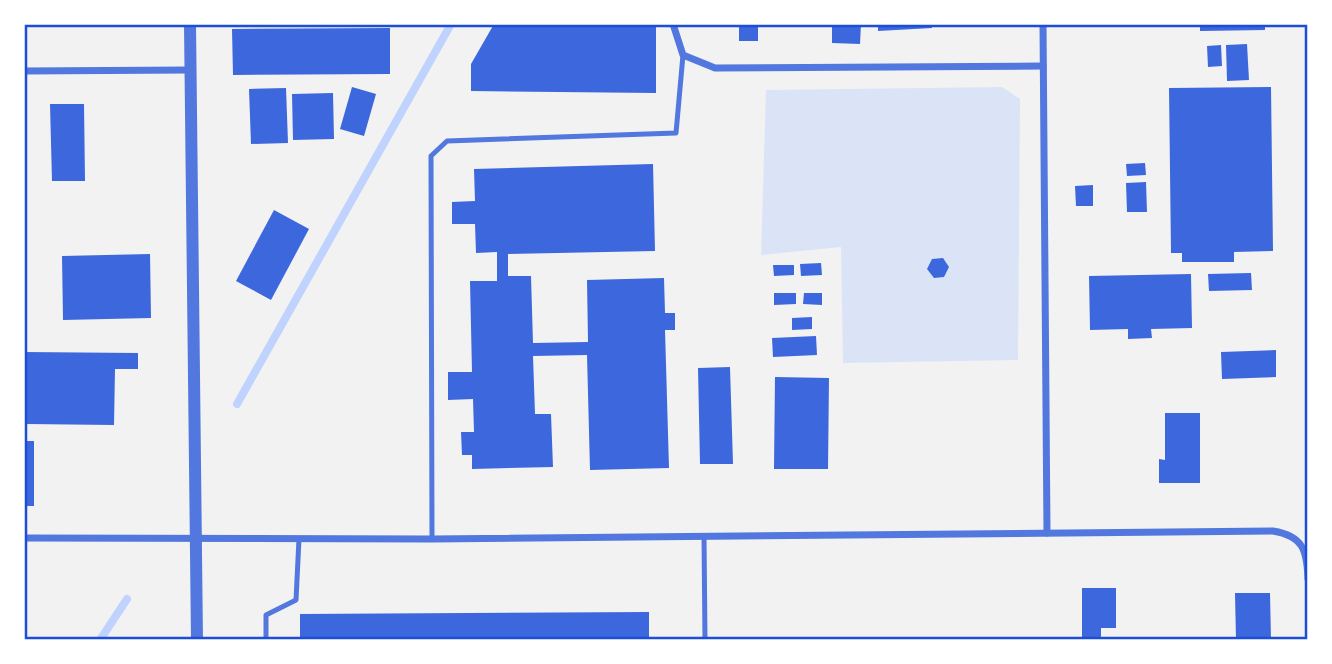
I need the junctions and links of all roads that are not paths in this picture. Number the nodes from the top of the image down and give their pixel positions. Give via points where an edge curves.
1 (190, 24) edge
2 (673, 24) edge
3 (1043, 24) edge
4 (683, 55) junction
5 (1043, 66) junction
6 (190, 69) junction
7 (24, 71) edge
8 (1047, 533) junction
9 (704, 536) junction
10 (24, 538) edge
11 (432, 538) junction
12 (197, 539) junction
13 (299, 539) junction
14 (1307, 579) edge
15 (197, 639) edge
16 (266, 639) edge
17 (705, 639) edge

1 - 6 street
2 - 4 street
3 - 5 street
4 - 5 street via 715,68
4 - 11 lane via 676,133 447,141 431,156
5 - 8 street
6 - 7 street
6 - 12 street
8 - 9 street
8 - 14 street via 1290,534 1302,547
9 - 11 street
9 - 17 lane
10 - 12 street
11 - 13 street
12 - 13 street
12 - 15 street
13 - 16 lane via 296,600 266,615

